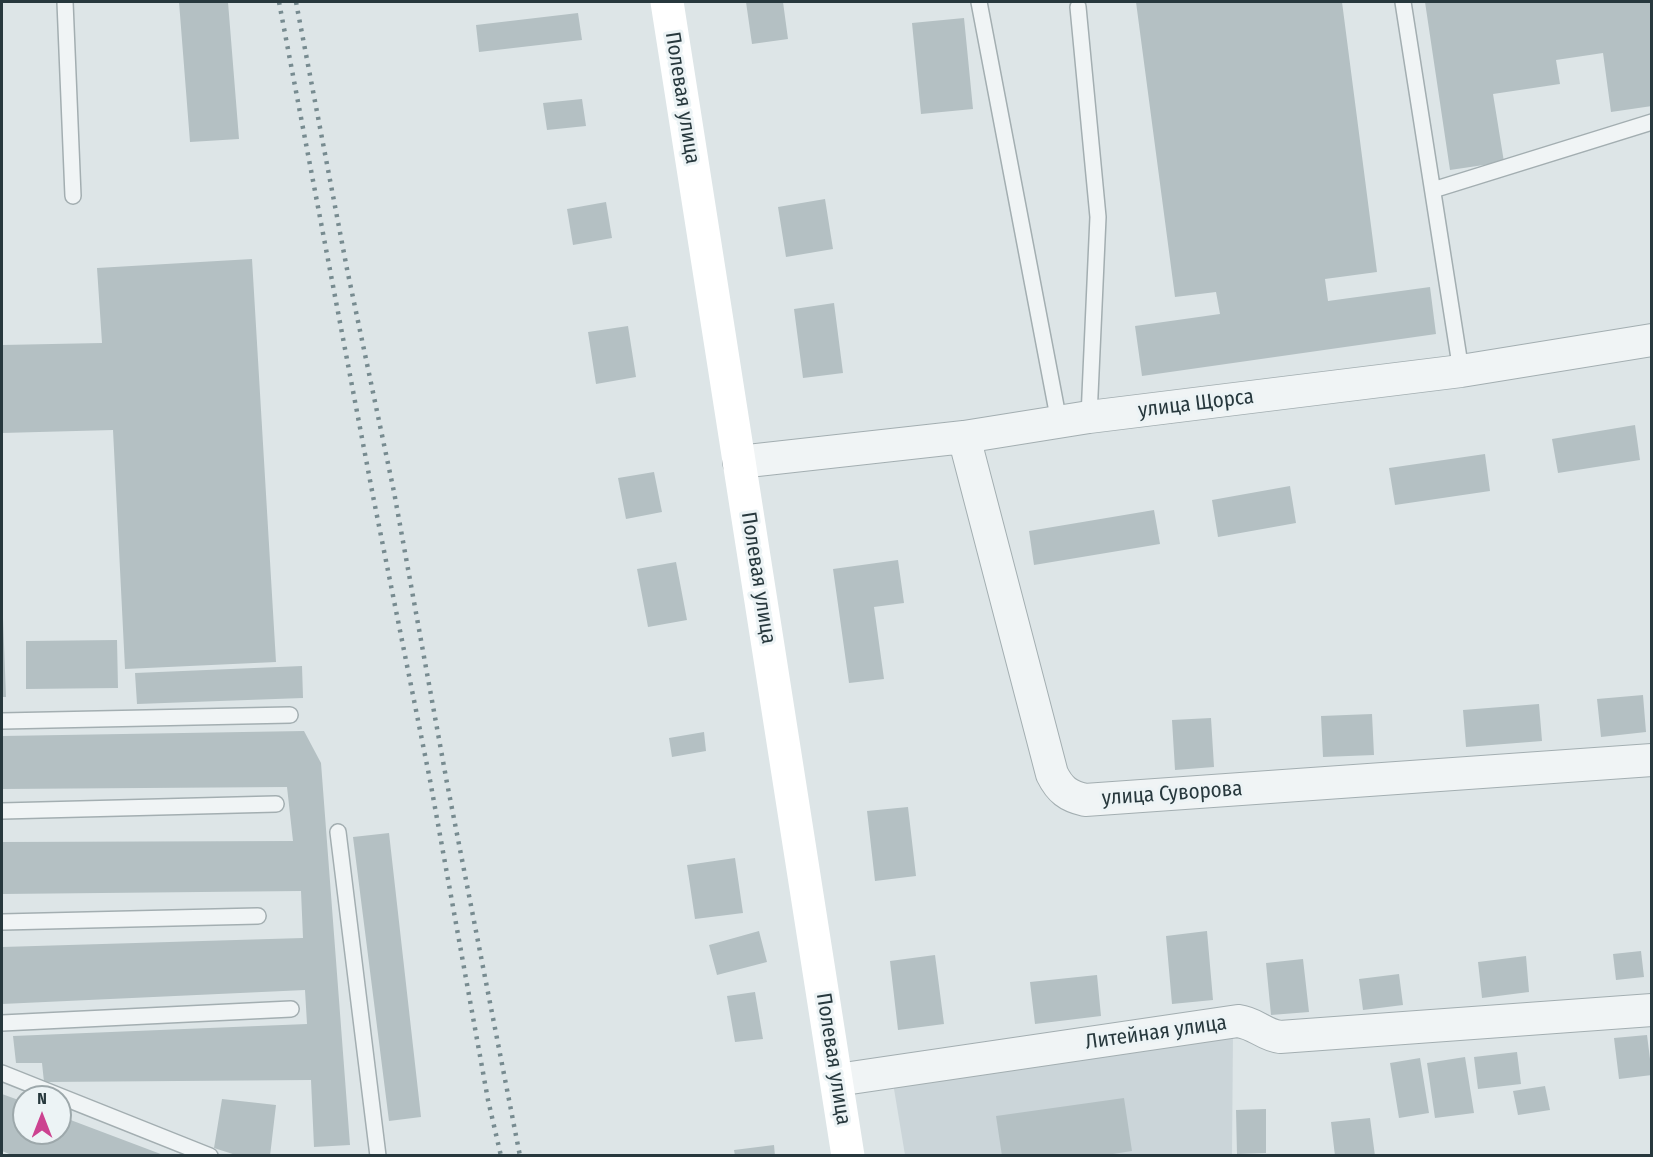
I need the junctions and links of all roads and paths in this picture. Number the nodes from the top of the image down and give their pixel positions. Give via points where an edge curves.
1 (65, 2) edge
2 (667, 2) edge
3 (979, 2) edge
4 (1403, 2) edge
5 (1078, 7) dead end
6 (1652, 122) edge
7 (1433, 190) junction
8 (73, 196) dead end
9 (1652, 340) edge
10 (1461, 371) junction
11 (1089, 417) junction
12 (1059, 422) junction
13 (964, 437) junction
14 (739, 462) junction
15 (290, 715) dead end
16 (2, 721) edge
17 (1652, 760) edge
18 (276, 804) dead end
19 (2, 811) edge
20 (338, 832) dead end
21 (258, 916) dead end
22 (2, 922) edge
23 (291, 1009) dead end
24 (1652, 1010) edge
25 (2, 1023) edge
26 (2, 1073) edge
27 (837, 1080) junction
28 (210, 1155) edge
29 (378, 1155) edge
30 (848, 1155) edge

1 - 8 lane
2 - 14 street, Полевая улица
3 - 12 lane
4 - 7 lane
5 - 11 lane via 1098,217
6 - 7 lane
7 - 10 lane
9 - 10 street, улица Щорса
10 - 11 street, улица Щорса
11 - 12 street, улица Щорса
12 - 13 street, улица Щорса
13 - 14 street, улица Щорса
13 - 17 street, улица Суворова via 1052,774 1058,787 1069,796 1085,800
14 - 27 street, Полевая улица
15 - 16 lane
18 - 19 lane
20 - 29 lane
21 - 22 lane
23 - 25 lane
24 - 27 street, Литейная улица via 1280,1037 1269,1036 1250,1022 1238,1021
26 - 28 lane
27 - 30 street, Полевая улица

